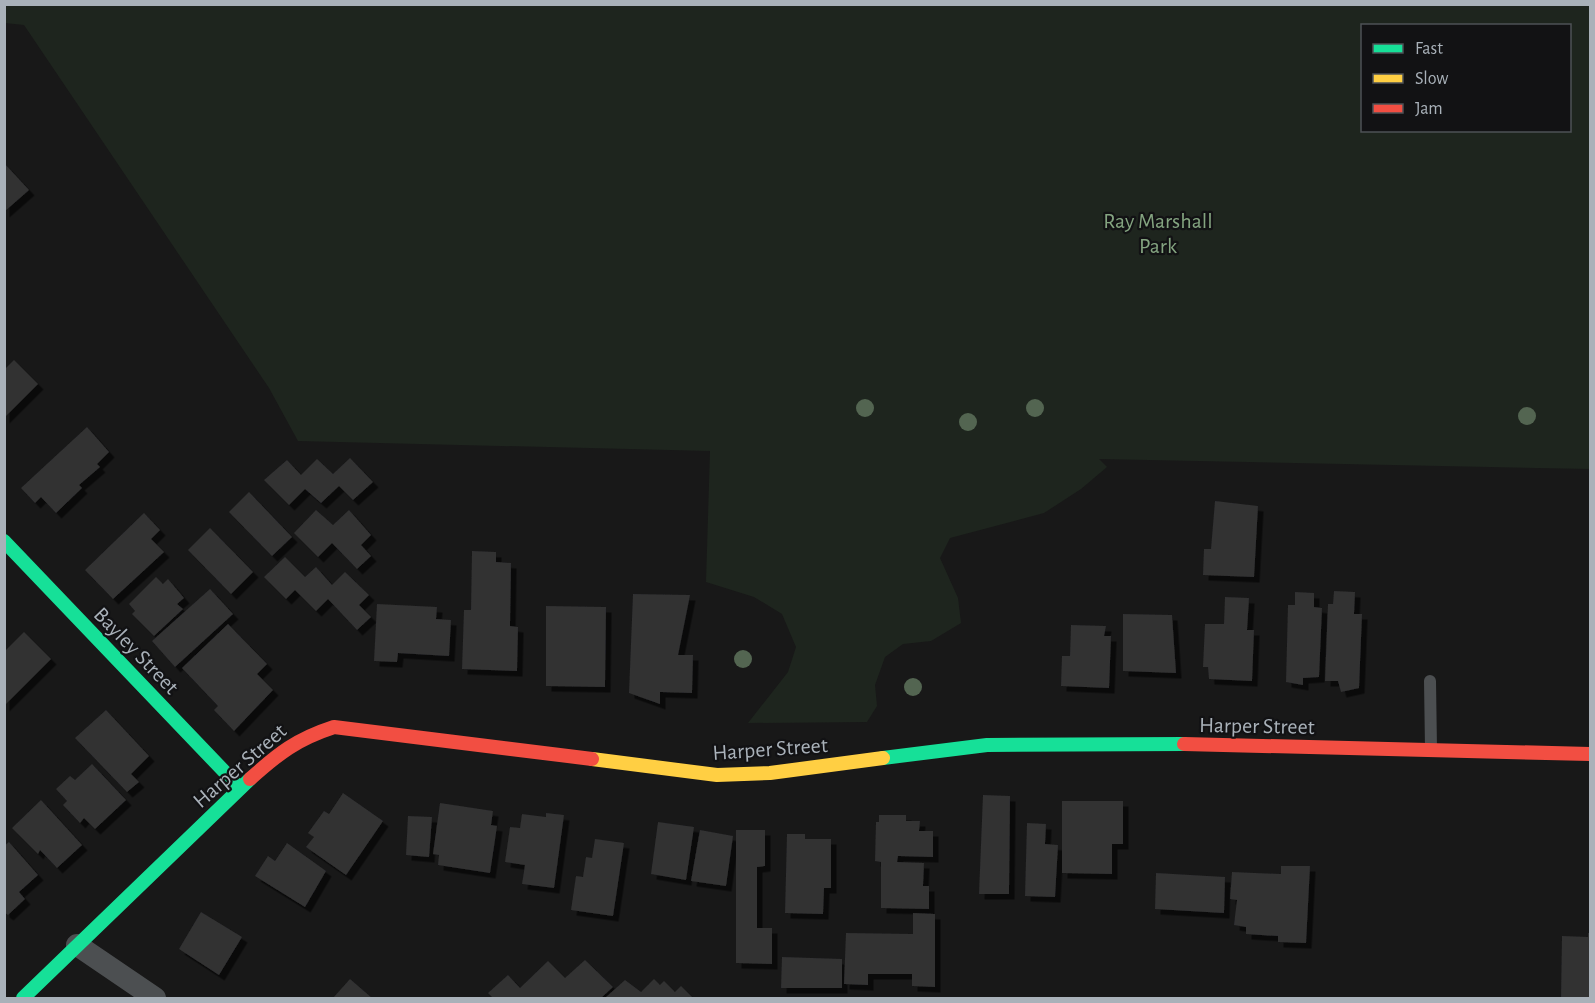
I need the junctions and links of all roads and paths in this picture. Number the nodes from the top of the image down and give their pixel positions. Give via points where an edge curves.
1 (4, 541) edge
2 (1431, 681) dead end
3 (1431, 750) junction
4 (1590, 754) edge
5 (240, 788) junction
6 (77, 945) junction
7 (23, 999) edge
8 (155, 999) edge

1 - 5 street, Bayley Street
2 - 3 lane
3 - 4 street, Harper Street
3 - 5 street, Harper Street via 1190,744 987,745 770,773 717,775 334,728 306,736 282,750
5 - 6 street, Harper Street
6 - 7 street, Harper Street
6 - 8 street

